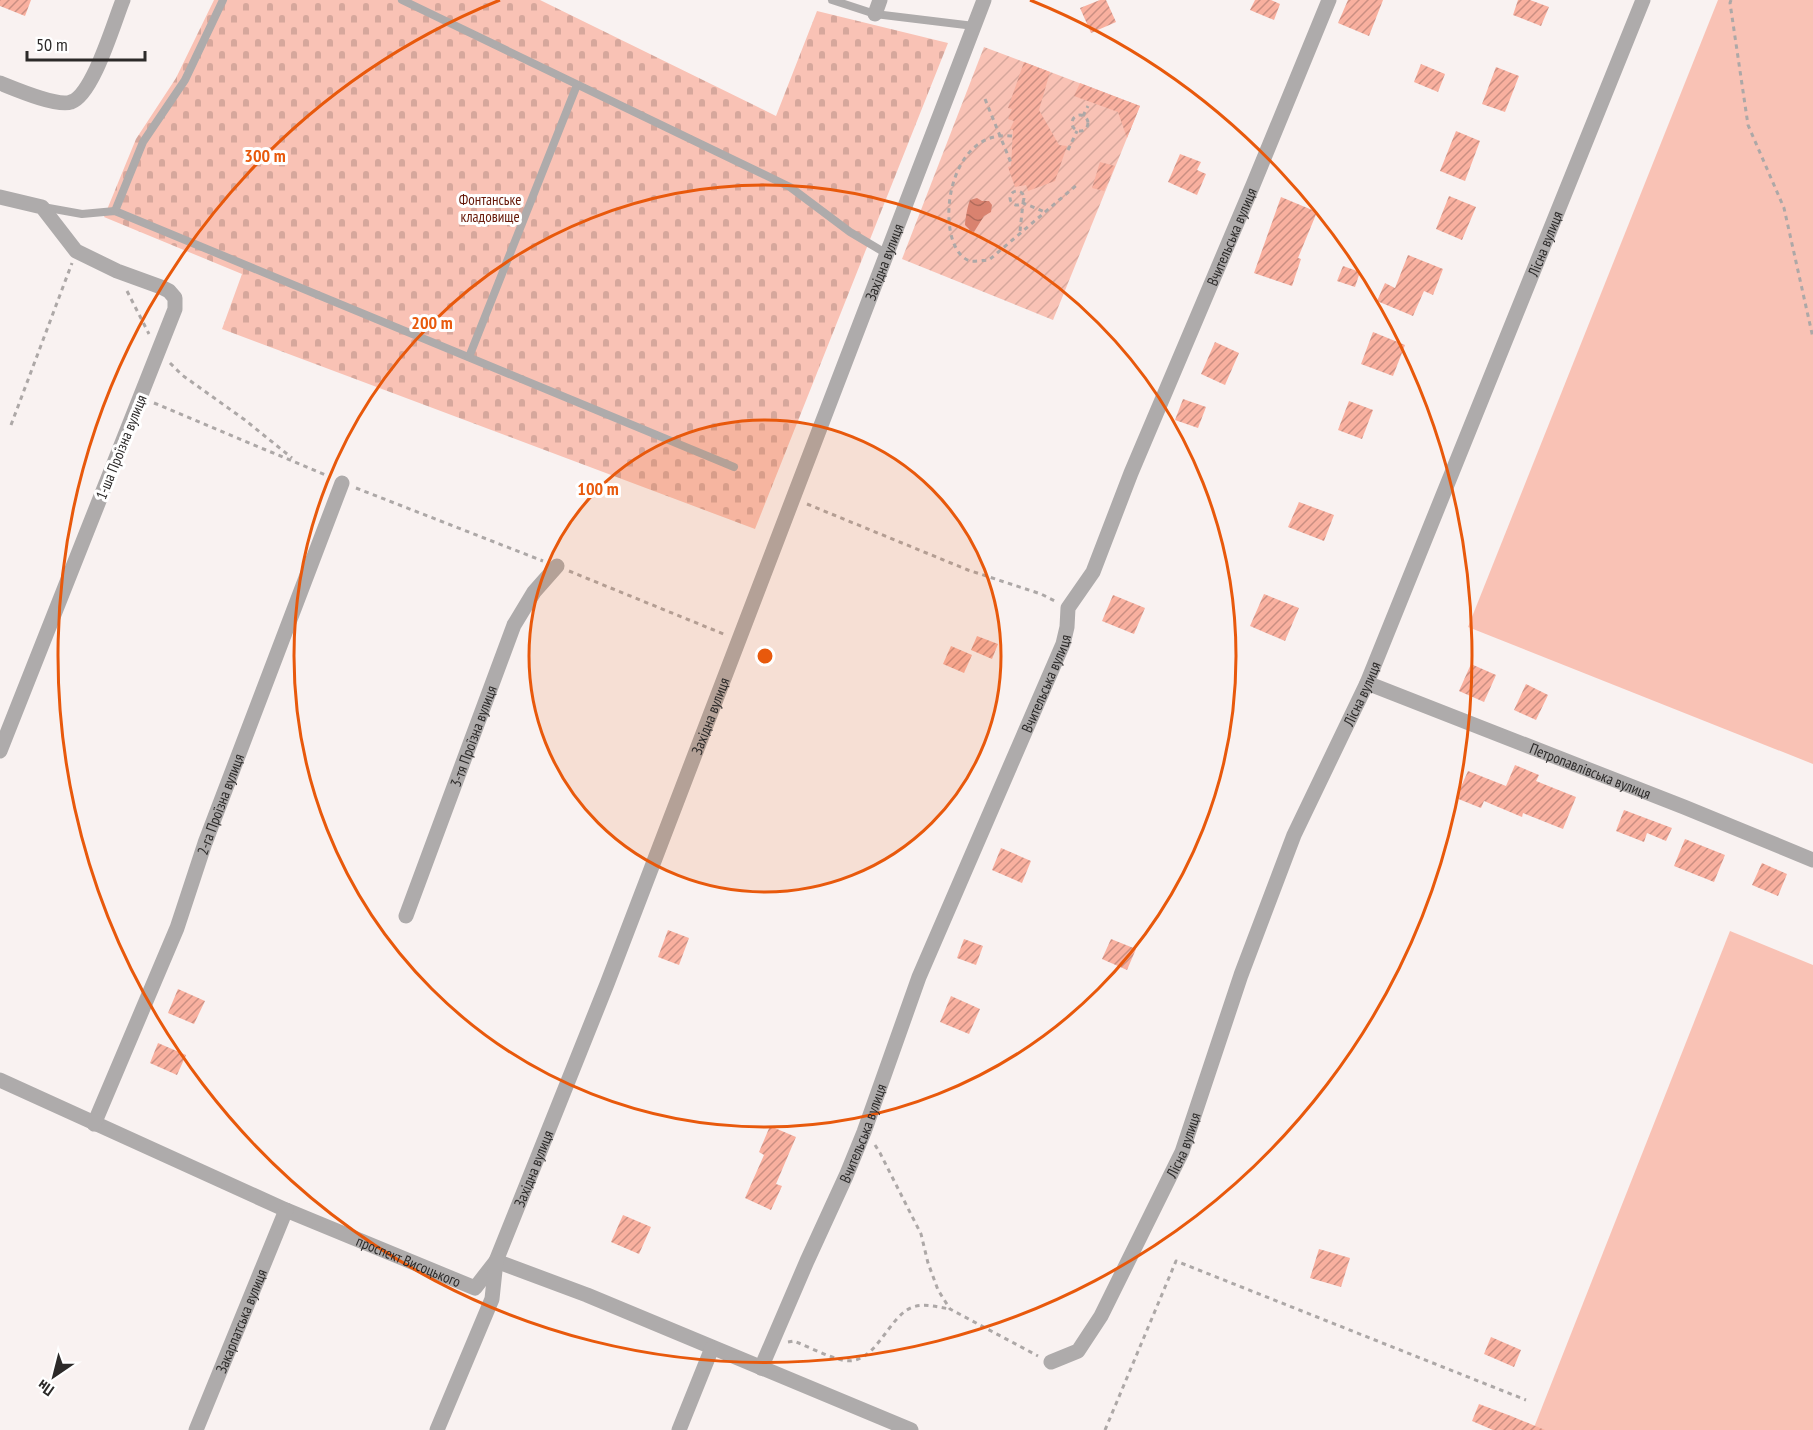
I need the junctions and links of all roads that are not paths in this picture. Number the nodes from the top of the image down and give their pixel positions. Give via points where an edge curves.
1 (123, 0) edge
2 (224, 0) edge
3 (402, 0) edge
4 (831, 0) edge
5 (984, 0) edge
6 (1329, 0) edge
7 (1643, 0) edge
8 (878, 7) edge
9 (974, 26) junction
10 (0, 83) edge
11 (577, 85) junction
12 (0, 197) edge
13 (42, 207) junction
14 (116, 211) junction
15 (887, 254) junction
16 (469, 357) junction
17 (734, 467) dead end
18 (342, 483) road end
19 (557, 566) road end
20 (1367, 683) junction
21 (0, 751) edge
22 (1813, 860) edge
23 (406, 916) dead end
24 (0, 1080) edge
25 (94, 1124) junction
26 (286, 1210) junction
27 (496, 1261) junction
28 (712, 1348) junction
29 (1051, 1362) road end
30 (761, 1368) junction
31 (196, 1430) edge
32 (437, 1430) edge
33 (679, 1430) edge
34 (911, 1430) edge

1 - 10 street via 91,83 81,97 70,103 46,100
2 - 14 lane via 185,80 143,142
3 - 11 lane
4 - 8 lane
5 - 9 street, Західна вулиця
6 - 30 street, Вчительська вулиця via 1093,572 1068,608 1063,644 919,977 864,1132
7 - 20 street, Лісна вулиця
8 - 9 lane
9 - 15 street, Західна вулиця
11 - 15 lane via 790,187
11 - 16 lane
12 - 13 street
13 - 14 lane via 82,214
13 - 21 street, 1-ша Проїзна вулиця via 76,251 161,287 176,298 141,398
14 - 16 lane
15 - 27 street, Західна вулиця via 607,984
16 - 17 lane
18 - 25 street, 2-га Проїзна вулиця via 205,843 177,928
19 - 23 street, 3-тя Проїзна вулиця via 534,592 514,625
20 - 22 street, Петропавлівська вулиця
20 - 29 street, Лісна вулиця via 1294,835 1241,975 1182,1152 1101,1316 1078,1351
24 - 25 street, проспект Висоцького
25 - 26 street, проспект Висоцького
26 - 27 street, проспект Висоцького via 475,1288
26 - 31 street, Закарпатська вулиця
27 - 28 street
27 - 32 street, Західна вулиця via 492,1299
28 - 30 street
28 - 33 street
30 - 34 street

